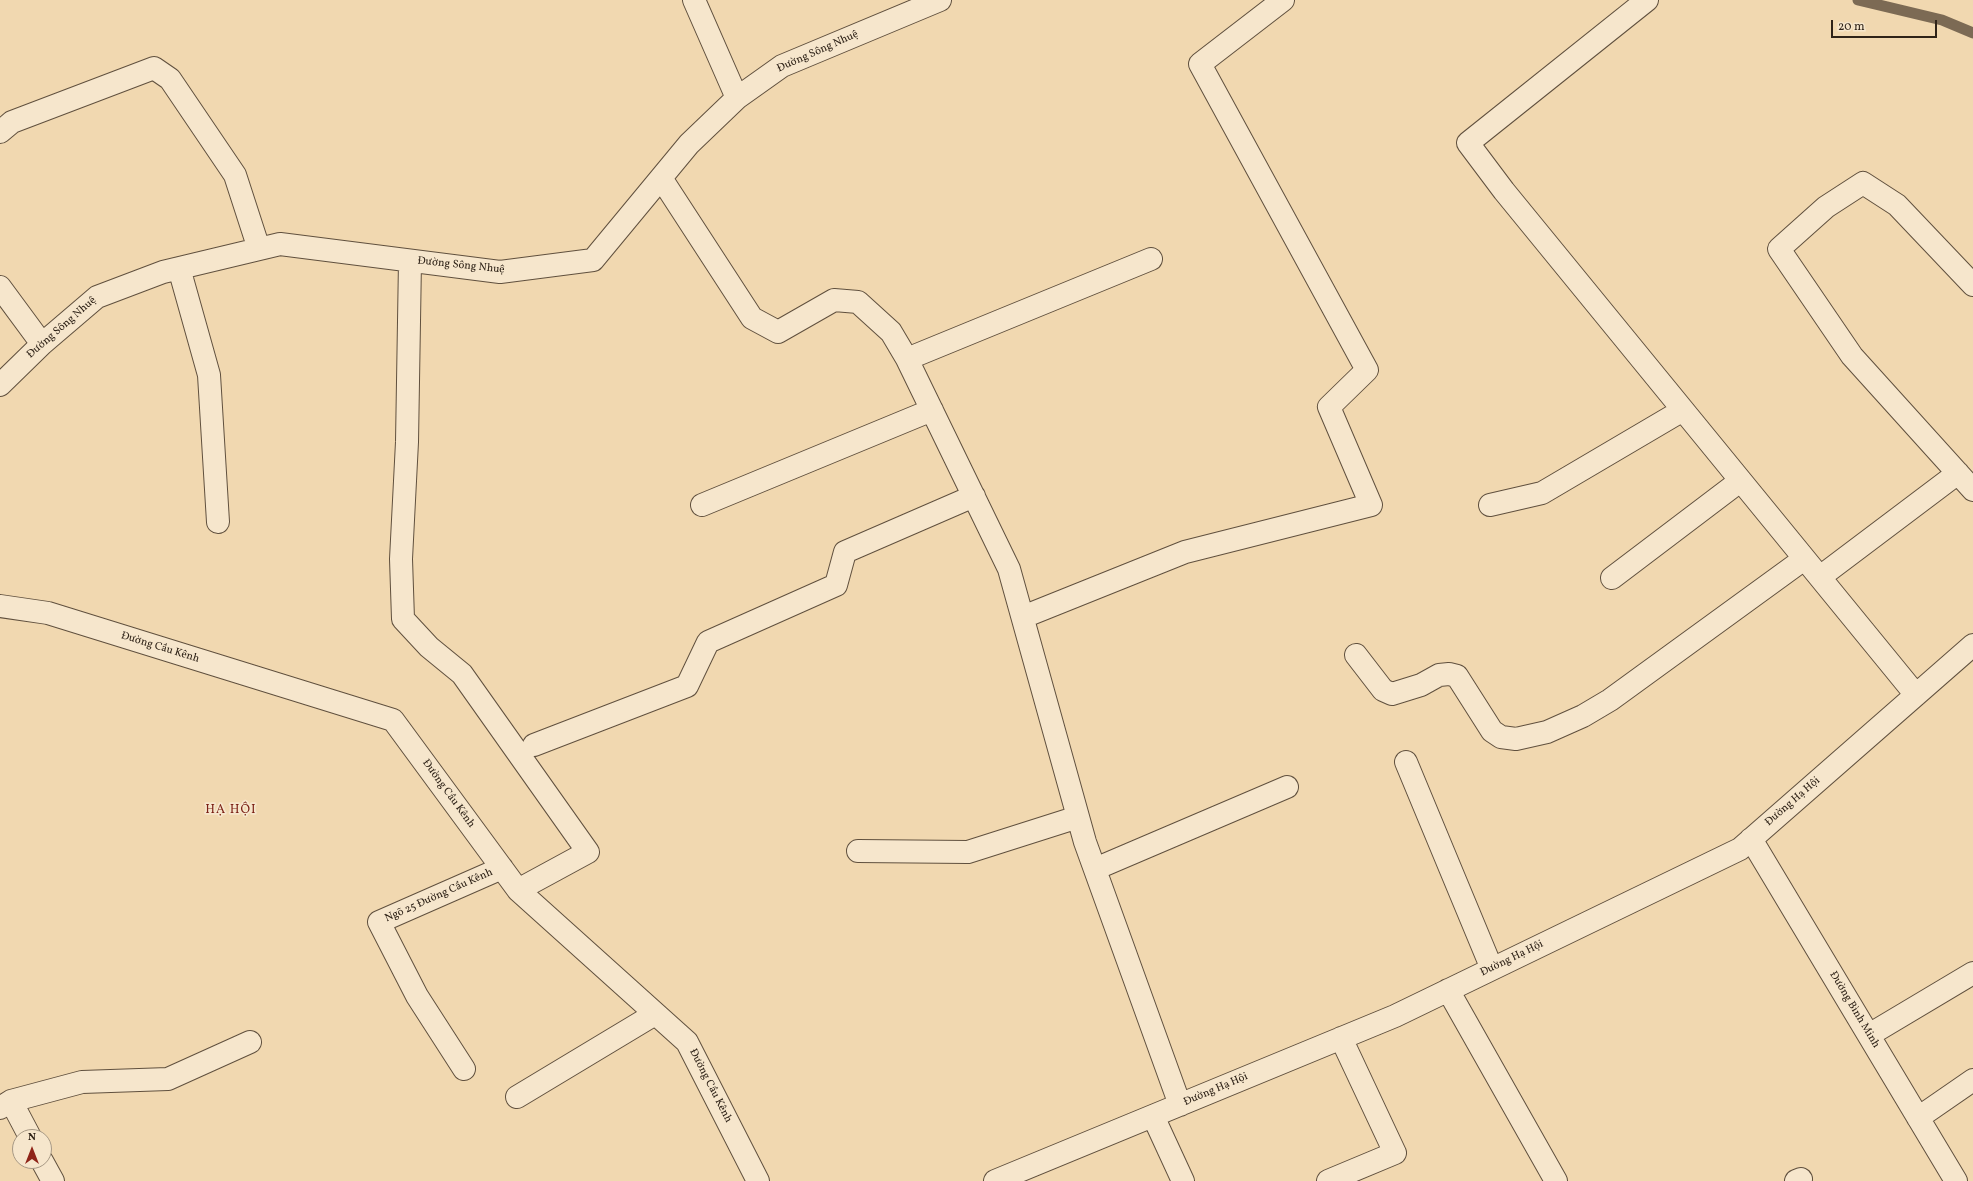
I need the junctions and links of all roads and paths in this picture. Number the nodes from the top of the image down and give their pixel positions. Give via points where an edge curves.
1 (694, 0) edge
2 (940, 0) edge
3 (1283, 0) edge
4 (1647, 0) edge
5 (899, 8) edge
6 (737, 98) junction
7 (0, 132) edge
8 (661, 178) junction
9 (259, 249) junction
10 (1151, 259) dead end
11 (410, 261) junction
12 (179, 268) junction
13 (1973, 285) edge
14 (0, 287) edge
15 (42, 344) junction
16 (908, 359) junction
17 (0, 385) edge
18 (932, 410) junction
19 (1682, 410) junction
20 (1958, 473) junction
21 (1740, 481) junction
22 (1973, 490) edge
23 (974, 496) junction
24 (702, 505) dead end
25 (1490, 505) dead end
26 (218, 522) dead end
27 (1804, 559) junction
28 (1820, 577) junction
29 (1612, 578) dead end
30 (0, 606) edge
31 (1022, 617) junction
32 (1973, 645) edge
33 (1356, 655) dead end
34 (1916, 695) junction
35 (534, 744) dead end
36 (1406, 762) dead end
37 (1287, 787) dead end
38 (1078, 817) junction
39 (1751, 839) junction
40 (858, 851) dead end
41 (502, 868) junction
42 (1095, 869) junction
43 (518, 890) junction
44 (1492, 969) junction
45 (1973, 973) edge
46 (1448, 990) junction
47 (655, 1014) junction
48 (1869, 1035) junction
49 (1341, 1038) junction
50 (250, 1042) dead end
51 (464, 1070) dead end
52 (1973, 1080) edge
53 (517, 1097) dead end
54 (6, 1104) edge
55 (1180, 1105) junction
56 (1153, 1116) junction
57 (1918, 1118) junction
58 (24, 1129) edge
59 (46, 1169) edge
60 (53, 1181) edge
61 (758, 1181) edge
62 (995, 1181) edge
63 (1183, 1181) edge
64 (1328, 1181) edge
65 (1556, 1181) edge
66 (1956, 1181) edge

1 - 6 street
2 - 5 street, Đường Sông Nhuệ
3 - 31 street via 1200,64 1367,370 1329,407 1371,505 1185,552
4 - 19 street via 1468,143
5 - 6 street, Đường Sông Nhuệ via 782,66
6 - 8 street, Đường Sông Nhuệ via 689,144
7 - 9 street via 12,122 154,68 170,79 235,175
8 - 11 street, Đường Sông Nhuệ via 593,260 500,272
8 - 16 street via 752,318 778,332 834,300 858,302 891,332
9 - 11 street, Đường Sông Nhuệ via 280,244
9 - 12 street, Đường Sông Nhuệ
10 - 16 street
11 - 43 street via 401,559 403,619 429,647 462,674 588,852
12 - 15 street, Đường Sông Nhuệ via 97,297
12 - 26 street via 209,375
13 - 20 street via 1897,206 1863,183 1826,207 1779,250 1852,356
14 - 15 street
15 - 17 street, Đường Sông Nhuệ
16 - 18 street
18 - 23 street
18 - 24 street
19 - 21 street
19 - 25 street via 1542,493
20 - 22 street
20 - 28 street
21 - 27 street
21 - 29 street
23 - 31 street via 1009,568
23 - 35 street via 845,552 836,585 708,642 687,686
27 - 28 street
27 - 33 street via 1610,700 1584,716 1547,732 1516,739 1501,738 1492,731 1457,676 1439,675 1421,685 1392,694 1383,690
28 - 34 street
30 - 41 street, Đường Cầu Kênh via 48,612 393,720
31 - 38 street
32 - 34 street, Đường Hạ Hội
34 - 39 street, Đường Hạ Hội
36 - 44 street
37 - 42 street
38 - 40 street via 968,852
38 - 42 street
39 - 44 street, Đường Hạ Hội via 1740,849
39 - 48 street, Đường Bình Minh
41 - 43 street, Đường Cầu Kênh
41 - 51 street, Ngõ 25 Đường Cầu Kênh via 379,922 417,996
42 - 55 street
43 - 47 street, Đường Cầu Kênh
44 - 46 street, Đường Hạ Hội
45 - 48 street
46 - 49 street, Đường Hạ Hội via 1395,1016
46 - 65 street
47 - 53 street
47 - 61 street, Đường Cầu Kênh via 687,1042
48 - 57 street, Đường Bình Minh
49 - 55 street, Đường Hạ Hội
49 - 64 street via 1395,1153
50 - 54 street via 168,1079 82,1082
52 - 57 street
54 - 58 street
55 - 56 street, Đường Hạ Hội
56 - 62 street, Đường Hạ Hội
56 - 63 street
57 - 66 street, Đường Bình Minh
59 - 60 street

